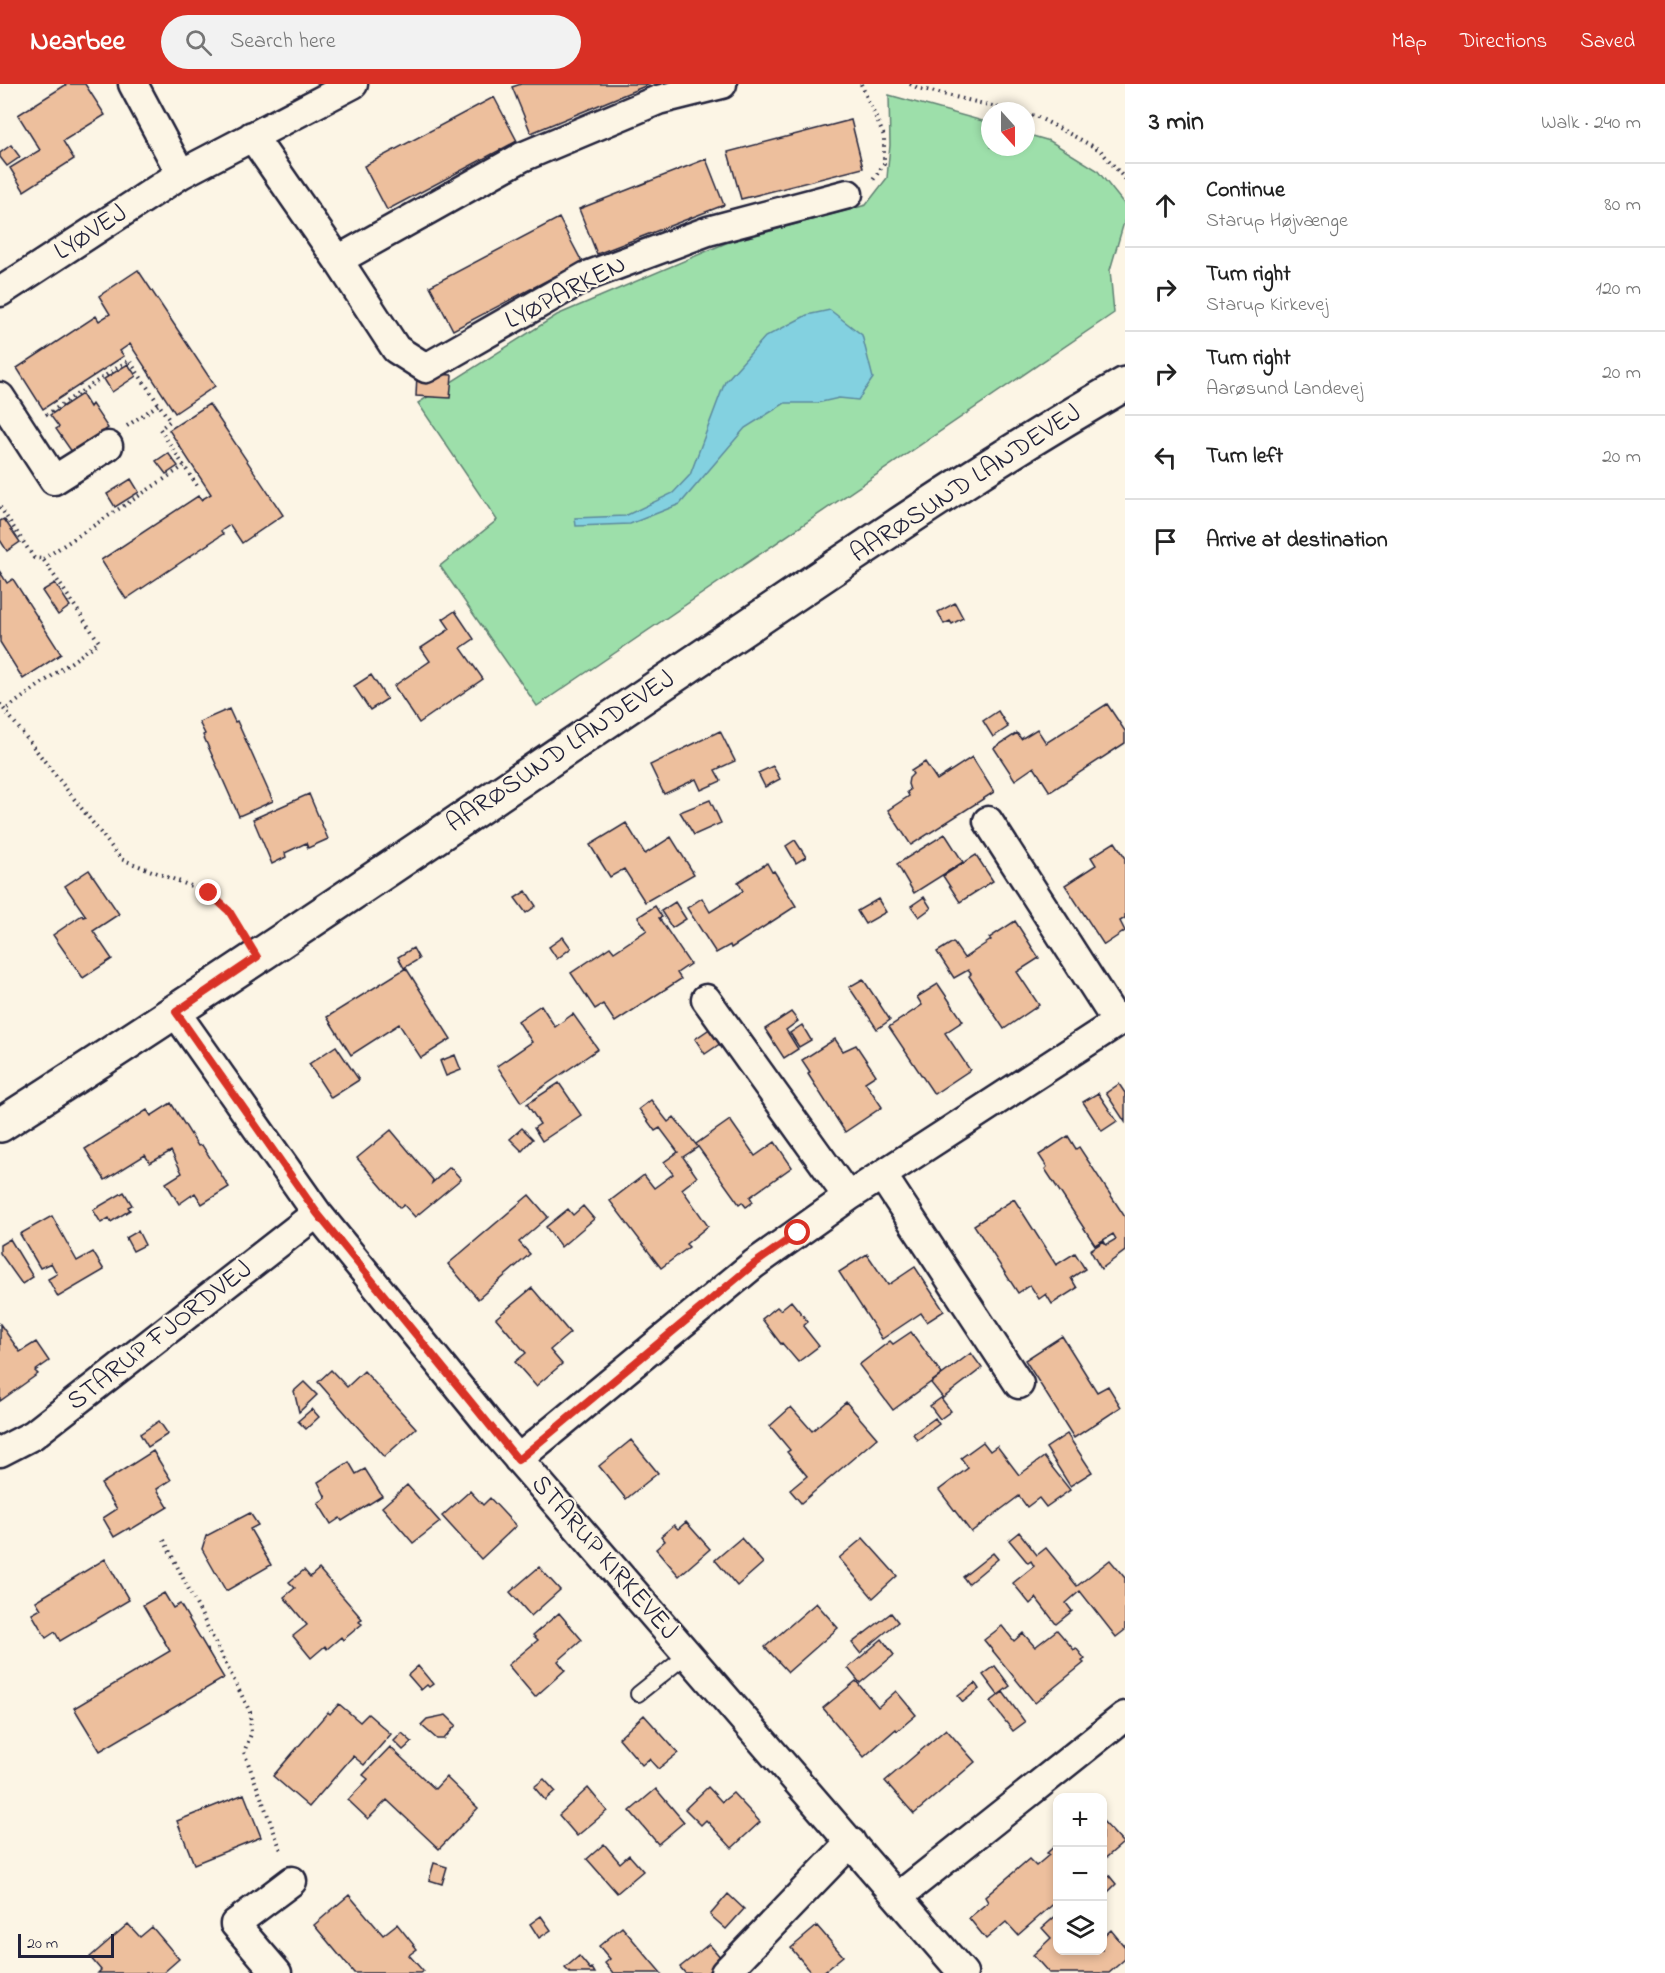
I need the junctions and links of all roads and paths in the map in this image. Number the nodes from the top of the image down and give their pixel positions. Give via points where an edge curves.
1 (133, 84) edge
2 (353, 84) edge
3 (722, 84) edge
4 (861, 84) edge
5 (910, 84) edge
6 (981, 103) edge
7 (1035, 116) edge
8 (252, 136) junction
9 (182, 174) junction
10 (1125, 179) edge
11 (848, 194) joint
12 (338, 260) junction
13 (0, 292) edge
14 (1125, 384) edge
15 (0, 397) edge
16 (159, 404) junction
17 (22, 431) junction
18 (108, 446) joint
19 (184, 466) junction
20 (199, 489) dead end
21 (0, 507) edge
22 (43, 559) junction
23 (0, 704) edge
24 (5, 710) junction
25 (988, 821) dead end
26 (257, 957) junction
27 (706, 999) dead end
28 (176, 1012) junction
29 (1121, 1019) edge
30 (0, 1125) edge
31 (882, 1174) junction
32 (848, 1197) junction
33 (317, 1213) junction
34 (1019, 1384) dead end
35 (0, 1452) edge
36 (518, 1460) junction
37 (164, 1540) dead end
38 (688, 1654) junction
39 (638, 1694) dead end
40 (1125, 1716) edge
41 (851, 1842) junction
42 (292, 1881) joint
43 (898, 1897) junction
44 (277, 1973) edge
45 (725, 1973) edge
46 (963, 1973) edge

1 - 9 street
2 - 8 street, LYØVEJ
3 - 12 street via 658,100 522,157
4 - 11 path via 884,136 884,164 872,182
5 - 6 path
7 - 10 path via 1100,150
8 - 9 street, LYØVEJ
8 - 12 street, LYØPARKEN
9 - 13 street, LYØVEJ
11 - 12 street, LYØPARKEN via 708,231 587,276 426,368 396,349
14 - 26 street, AARØSUND LANDEVEJ via 1054,424 915,513
15 - 17 street
16 - 17 path via 129,360
16 - 18 path via 124,428
16 - 19 path via 170,421 160,429
17 - 18 street via 54,480
19 - 20 path
19 - 22 path
21 - 22 path via 34,558
22 - 24 path via 99,642
23 - 24 path
24 - 26 path via 121,859 209,893 229,911
25 - 29 street
26 - 28 street, AARØSUND LANDEVEJ
27 - 32 street
28 - 30 street, AARØSUND LANDEVEJ
28 - 33 street, STARUP KIRKEVEJ
29 - 31 street
31 - 32 street
31 - 34 street
32 - 36 street via 754,1264
33 - 35 street, STARUP FJORDVEJ via 33,1435
33 - 36 street, STARUP KIRKEVEJ
36 - 38 street, STARUP KIRKEVEJ
37 - 42 path via 250,1712 251,1734 244,1752
38 - 39 lane
38 - 41 street, STARUP KIRKEVEJ
40 - 43 street
41 - 43 street, STARUP KIRKEVEJ
41 - 45 street
42 - 44 street via 235,1924
43 - 46 street, STARUP KIRKEVEJ

